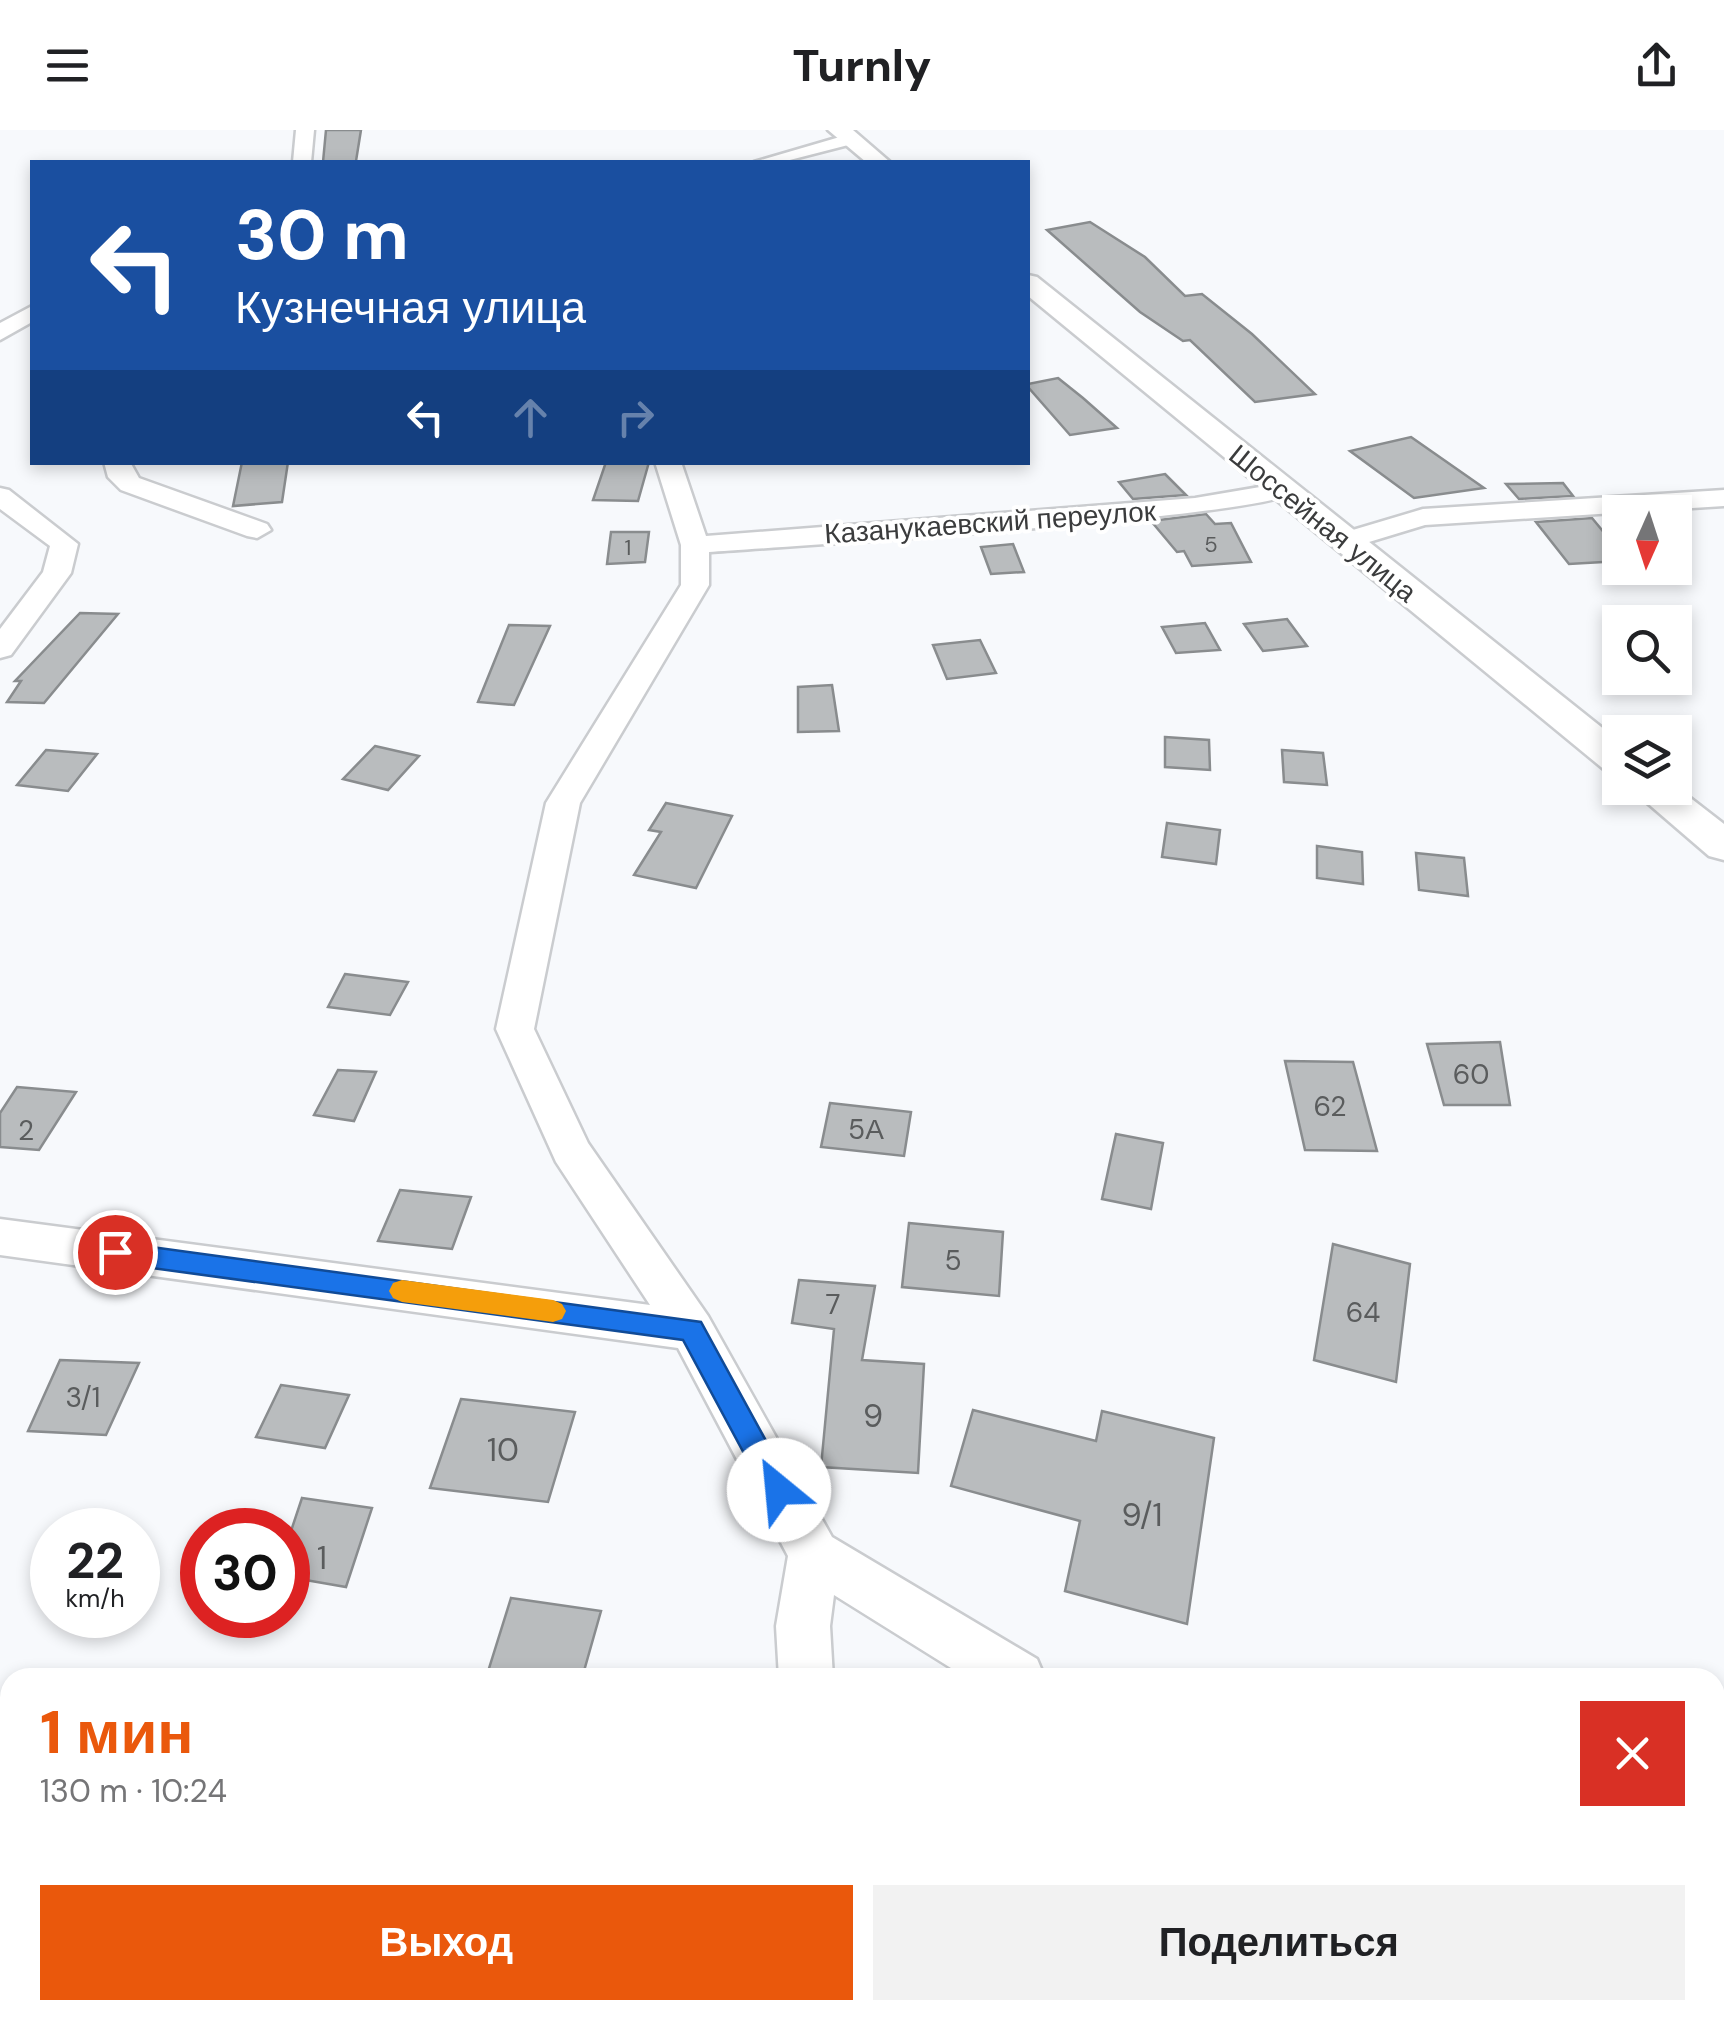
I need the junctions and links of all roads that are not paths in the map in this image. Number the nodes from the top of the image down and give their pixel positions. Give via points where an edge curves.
1 (305, 130) edge
2 (845, 135) edge
3 (302, 160) edge
4 (769, 160) edge
5 (876, 160) edge
6 (1030, 285) edge
7 (30, 314) edge
8 (0, 333) edge
9 (118, 465) edge
10 (669, 465) edge
11 (1283, 490) junction
12 (0, 496) edge
13 (1724, 498) edge
14 (257, 530) dead end
15 (1346, 541) junction
16 (695, 546) junction
17 (0, 648) edge
18 (1602, 747) edge
19 (1673, 805) edge
20 (1724, 846) edge
21 (0, 1237) edge
22 (692, 1330) junction
23 (814, 1554) junction
24 (805, 1668) edge
25 (1002, 1668) edge

1 - 3 street
2 - 4 street
2 - 5 street
6 - 11 street, Шоссейная улица
7 - 8 street
9 - 14 street via 130,484
10 - 16 street
11 - 15 street, Шоссейная улица
11 - 16 street, Казанукаевский переулок via 1195,506
12 - 17 street via 64,544 57,573
13 - 15 street via 1423,516
15 - 18 street, Шоссейная улица
16 - 22 street via 695,584 563,803 514,1028 572,1151
19 - 20 street
21 - 22 street
22 - 23 street
23 - 24 street via 803,1626
23 - 25 street

